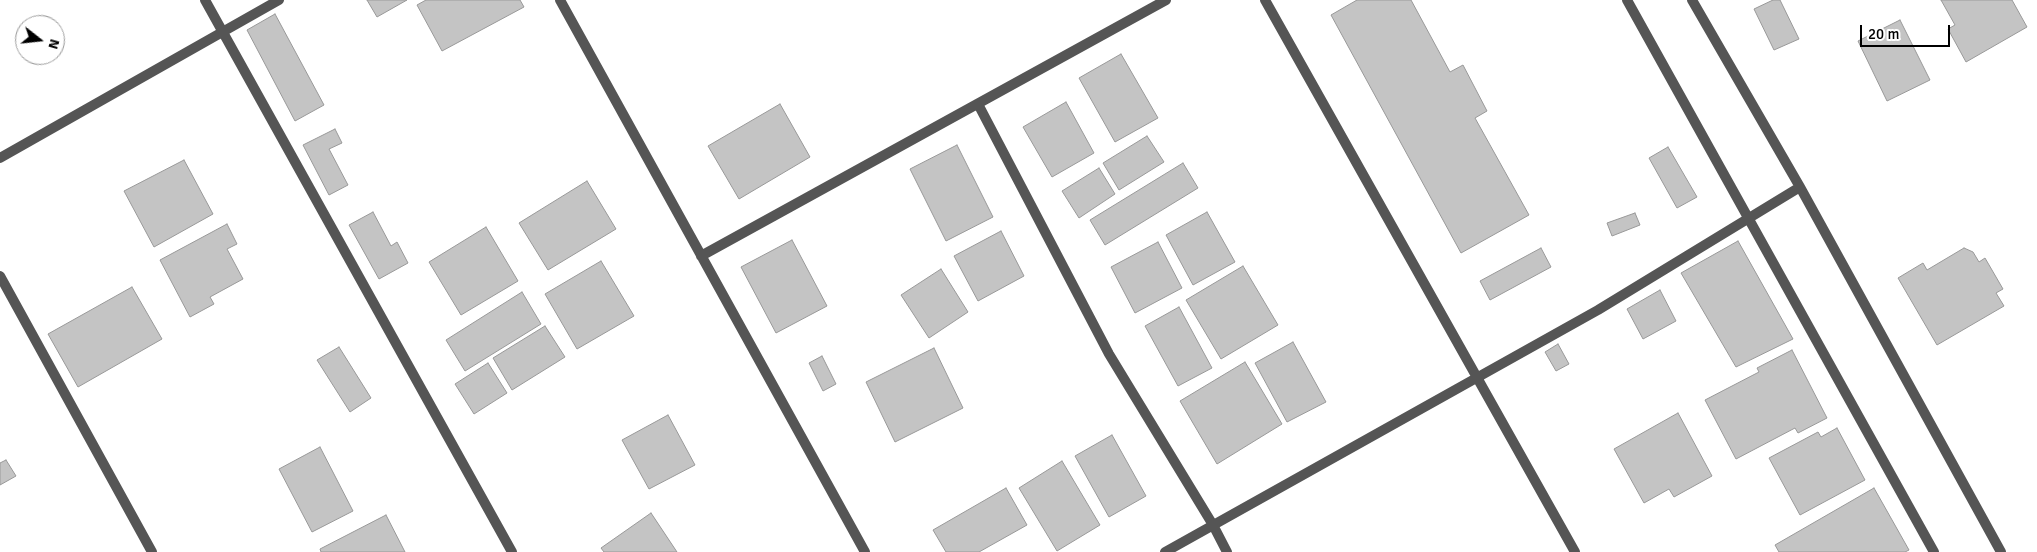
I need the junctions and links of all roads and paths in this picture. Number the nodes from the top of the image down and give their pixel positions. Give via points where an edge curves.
1 (205, 0) edge
2 (279, 0) edge
3 (560, 0) edge
4 (1166, 0) edge
5 (1265, 0) edge
6 (1627, 0) edge
7 (1692, 0) edge
8 (223, 32) junction
9 (978, 104) junction
10 (0, 158) edge
11 (1800, 187) junction
12 (1749, 219) junction
13 (701, 256) junction
14 (0, 276) edge
15 (1477, 378) junction
16 (1213, 525) junction
17 (152, 552) edge
18 (512, 552) edge
19 (865, 552) edge
20 (1165, 552) edge
21 (1227, 552) edge
22 (1575, 552) edge
23 (1934, 552) edge
24 (2001, 552) edge

1 - 8 street
2 - 8 street
3 - 13 street
4 - 9 street
5 - 15 street
6 - 12 street
7 - 11 street
8 - 10 street
8 - 18 street
9 - 13 street
9 - 16 street via 1109,354
11 - 12 street
11 - 24 street
12 - 15 street
12 - 23 street
13 - 19 street
14 - 17 street
15 - 16 street
15 - 22 street
16 - 20 street
16 - 21 street

